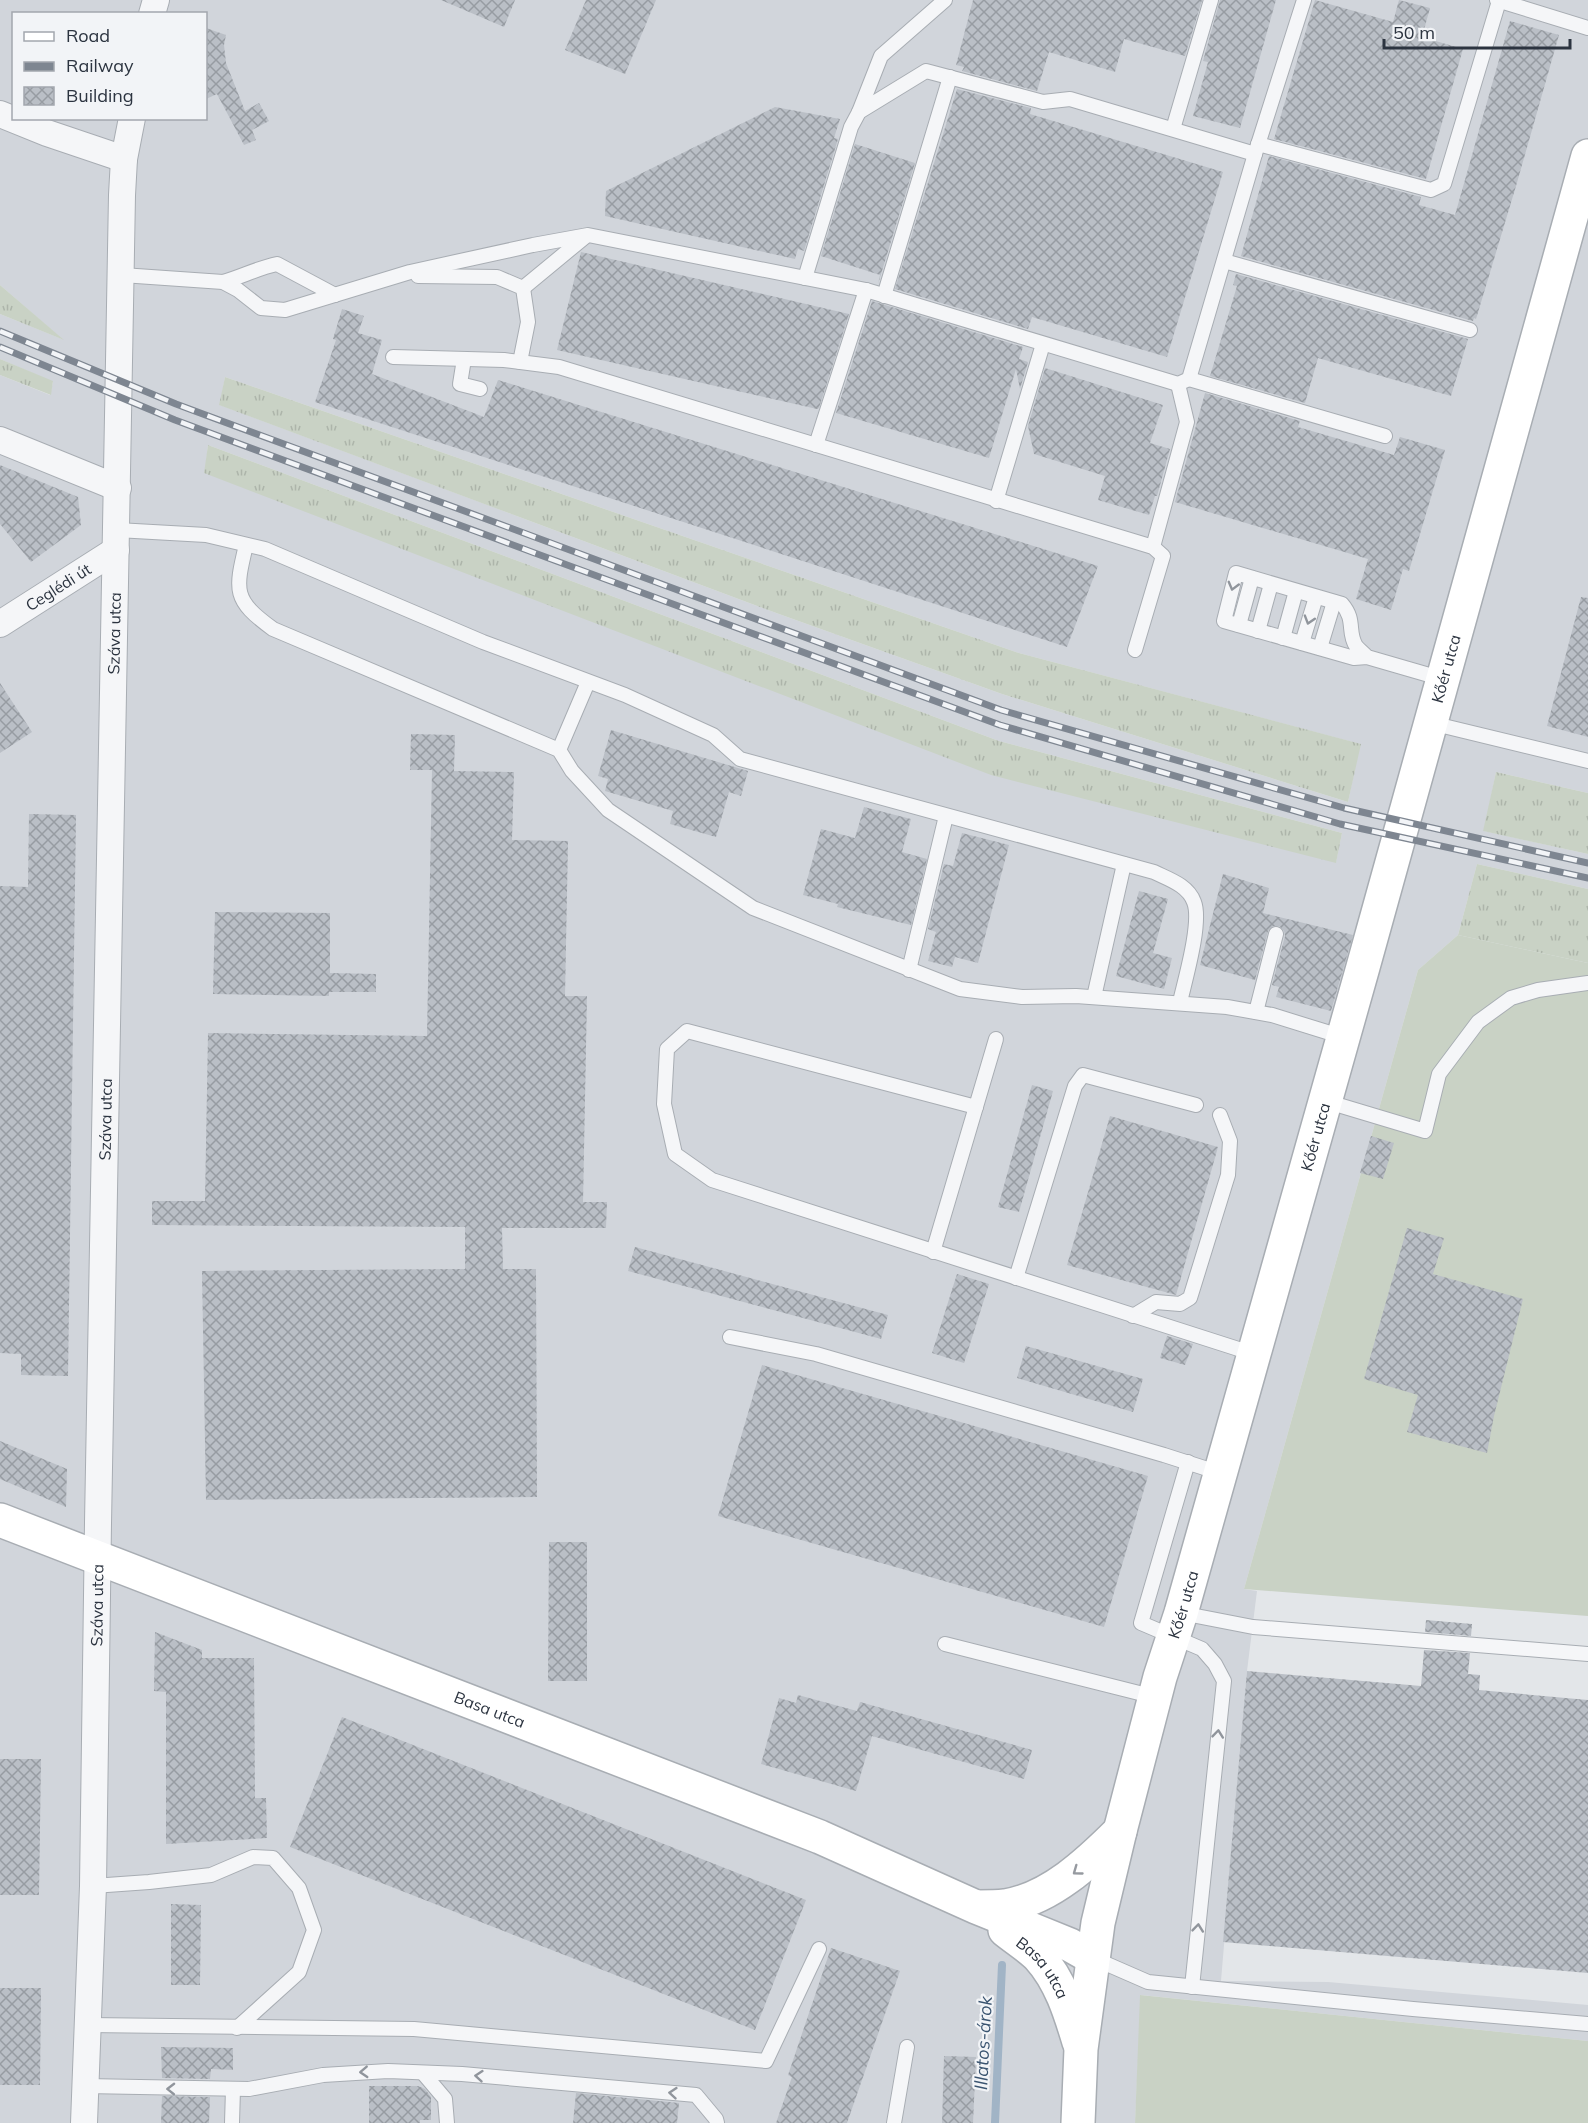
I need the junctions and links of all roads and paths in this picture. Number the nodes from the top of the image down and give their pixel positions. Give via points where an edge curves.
1 (945, 0) edge
2 (1211, 0) edge
3 (1304, 0) edge
4 (1498, 0) edge
5 (1588, 28) edge
6 (950, 77) junction
7 (860, 112) junction
8 (15, 120) edge
9 (132, 120) edge
10 (1173, 129) junction
11 (1256, 149) junction
12 (1588, 156) edge
13 (124, 159) junction
14 (588, 235) junction
15 (1224, 261) junction
16 (122, 275) junction
17 (398, 276) junction
18 (805, 278) junction
19 (223, 282) junction
20 (523, 288) junction
21 (866, 290) junction
22 (335, 295) junction
23 (884, 296) junction
24 (1470, 330) dead end
25 (1044, 344) junction
26 (393, 357) dead end
27 (464, 359) junction
28 (520, 362) junction
29 (1184, 382) junction
30 (480, 389) dead end
31 (1385, 436) dead end
32 (0, 440) edge
33 (816, 445) junction
34 (118, 488) junction
35 (996, 501) junction
36 (116, 540) junction
37 (246, 545) junction
38 (1153, 547) junction
39 (1271, 584) junction
40 (1296, 591) junction
41 (1316, 597) junction
42 (1334, 602) junction
43 (0, 624) edge
44 (1258, 631) junction
45 (1283, 638) junction
46 (1302, 643) junction
47 (1320, 648) junction
48 (1135, 650) dead end
49 (1367, 657) junction
50 (1443, 679) junction
51 (588, 682) junction
52 (1431, 723) junction
53 (559, 750) junction
54 (1588, 761) edge
55 (946, 816) junction
56 (1124, 864) junction
57 (1276, 934) dead end
58 (909, 970) junction
59 (1588, 983) edge
60 (1094, 997) junction
61 (1180, 1002) junction
62 (1256, 1012) junction
63 (1343, 1037) junction
64 (996, 1039) dead end
65 (1325, 1101) junction
66 (1196, 1105) dead end
67 (976, 1107) junction
68 (1220, 1115) dead end
69 (933, 1252) junction
70 (1016, 1278) junction
71 (1133, 1316) junction
72 (730, 1337) dead end
73 (1254, 1354) junction
74 (1188, 1462) junction
75 (1220, 1473) junction
76 (0, 1520) edge
77 (97, 1557) junction
78 (1177, 1625) junction
79 (945, 1644) dead end
80 (1588, 1654) edge
81 (1155, 1696) junction
82 (1119, 1831) junction
83 (93, 1886) junction
84 (976, 1907) junction
85 (819, 1949) dead end
86 (1093, 1958) junction
87 (1192, 1987) junction
88 (1588, 2024) edge
89 (88, 2025) junction
90 (237, 2028) junction
91 (907, 2047) dead end
92 (1081, 2049) junction
93 (423, 2073) junction
94 (86, 2086) junction
95 (232, 2089) junction
96 (84, 2123) edge
97 (232, 2123) edge
98 (447, 2123) edge
99 (717, 2123) edge
100 (894, 2123) edge
101 (1078, 2123) edge

1 - 7 lane via 881,56
2 - 10 lane
3 - 11 lane
4 - 5 lane
4 - 11 lane via 1444,184 1431,190
6 - 7 lane via 926,71
6 - 10 lane via 1043,102 1070,99
6 - 23 lane
7 - 18 lane via 851,127
8 - 13 street
9 - 13 street, Száva utca
10 - 11 lane
11 - 15 lane
12 - 50 street, Kőér utca
13 - 16 street, Száva utca
14 - 17 lane
14 - 18 lane
14 - 20 lane
15 - 24 lane
15 - 29 lane
16 - 19 lane
16 - 34 street, Száva utca
17 - 20 lane via 497,277
17 - 22 lane
18 - 21 lane
19 - 22 lane via 261,308 285,310
19 - 22 lane via 277,264
20 - 28 lane via 528,322
21 - 23 lane
21 - 33 lane
23 - 25 lane
25 - 29 lane
25 - 35 lane
26 - 27 lane
27 - 28 lane
27 - 30 lane via 460,384
28 - 33 lane via 560,367
29 - 31 lane
29 - 38 lane via 1187,422
32 - 34 street
33 - 35 lane
34 - 36 street, Száva utca
35 - 38 lane
36 - 37 lane via 206,535
36 - 43 street, Ceglédi út
36 - 77 street, Száva utca
37 - 51 lane via 265,549
37 - 53 lane via 238,581 241,598 251,613 273,629
38 - 48 lane via 1163,556
39 - 40 lane
39 - 44 lane
39 -> 44 lane via 1236,573 1224,621
40 - 41 lane
40 - 45 lane
41 - 42 lane
41 -> 46 lane
42 - 47 lane
42 - 49 lane via 1350,613 1353,638
44 - 45 lane
45 - 46 lane
46 - 47 lane
47 - 49 lane via 1354,658
49 - 50 lane
50 - 52 street, Kőér utca
51 - 53 lane
51 - 55 lane via 713,735 740,759
52 - 54 lane
52 - 63 street, Kőér utca
53 - 58 lane via 572,771 608,810 753,908
55 - 56 lane
55 - 58 lane
56 - 60 lane
56 - 61 lane via 1180,884 1194,901 1196,923
57 - 62 lane
58 - 60 lane via 960,989 1022,997
59 - 65 lane via 1511,998 1478,1022 1439,1074 1425,1131
60 - 61 lane
61 - 62 lane
62 - 63 lane
63 - 65 street, Kőér utca
64 - 67 lane
65 - 73 street, Kőér utca
66 - 70 lane via 1083,1075 1075,1086
67 - 69 lane
67 - 69 lane via 687,1031 667,1049 664,1104 675,1154 712,1180
68 - 71 lane via 1230,1141 1227,1175 1190,1298 1180,1304 1156,1302
69 - 70 lane
70 - 71 lane
71 - 73 lane
72 - 74 lane via 816,1354
73 - 75 street, Kőér utca
74 - 75 lane
74 - 78 lane via 1141,1623
75 - 78 street, Kőér utca
76 - 77 street, Basa utca
77 - 83 street, Száva utca
77 - 84 street, Basa utca via 820,1837
78 - 80 lane via 1253,1627
78 - 81 street, Kőér utca
87 -> 78 lane via 1224,1681 1215,1664
79 - 81 lane
81 - 82 street, Kőér utca
82 -> 84 street via 1088,1863 1032,1898 1006,1906
82 - 86 street, Kőér utca
83 - 89 street, Száva utca
83 - 90 lane via 211,1875 253,1857 273,1858 299,1888 314,1930 299,1972
84 - 86 street, Basa utca
84 - 92 street, Basa utca via 1038,1956 1060,1990
85 - 90 lane via 766,2061 414,2029
86 - 87 lane via 1148,1982
86 - 92 street, Kőér utca
87 - 88 lane
89 - 90 lane
89 - 94 street, Száva utca
91 - 100 lane
92 - 101 street, Kőér utca
93 -> 95 lane via 323,2074
93 - 98 lane via 445,2099
99 -> 93 lane via 696,2095
95 -> 94 lane
94 - 96 street, Száva utca
95 - 97 lane

